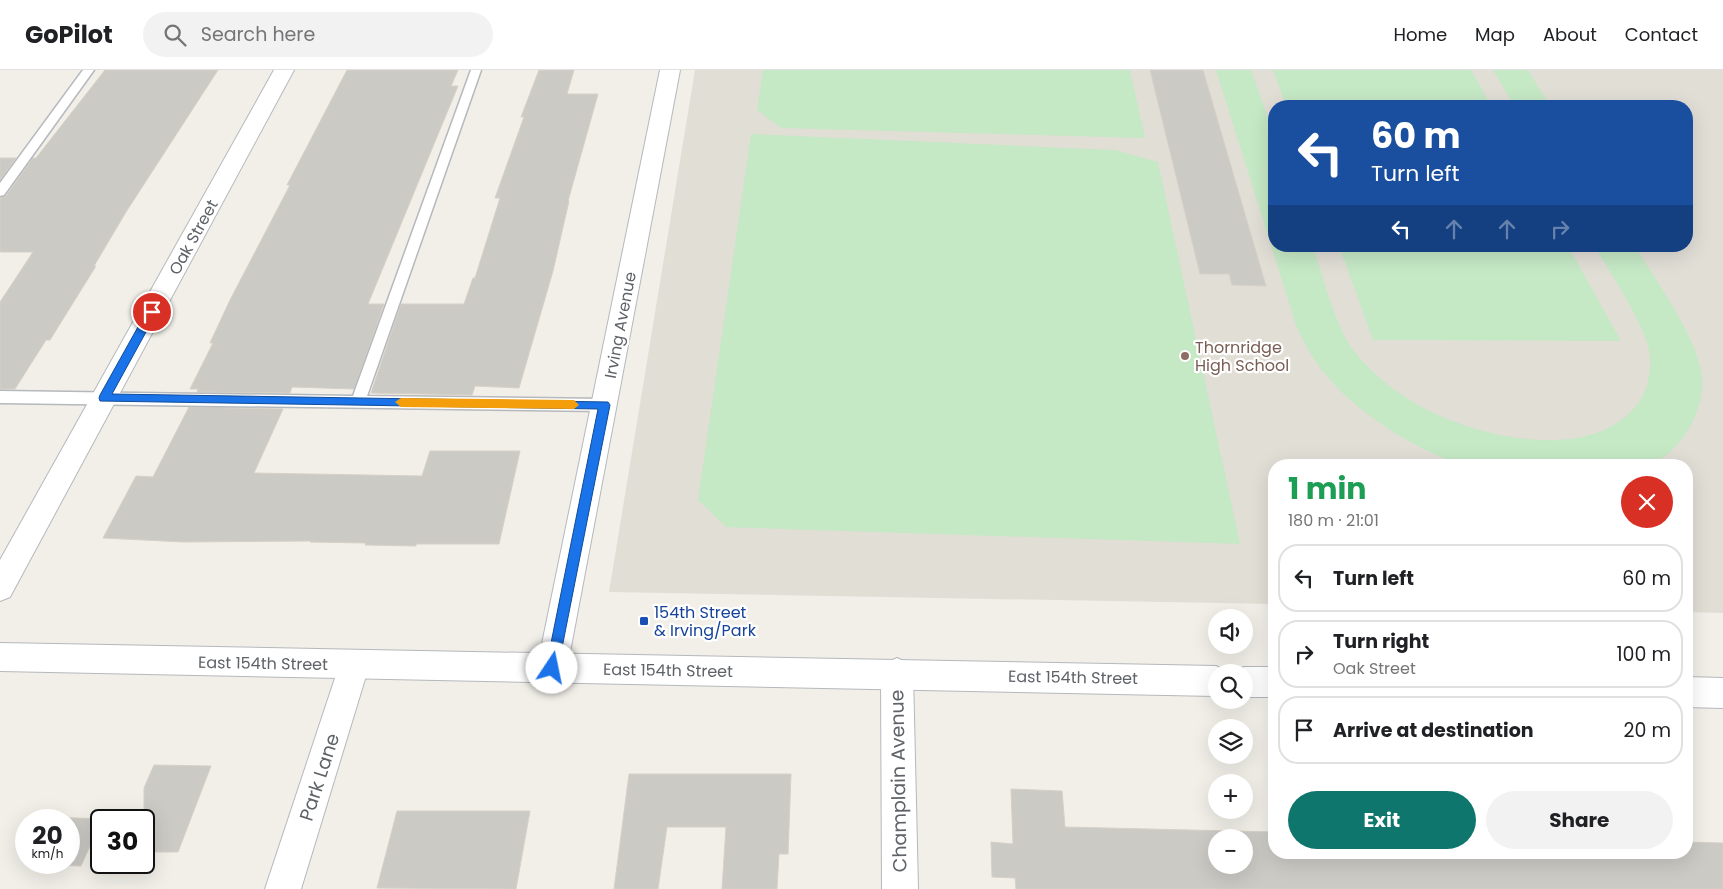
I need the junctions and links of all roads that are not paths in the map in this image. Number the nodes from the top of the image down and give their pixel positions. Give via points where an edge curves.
1 (89, 70) edge
2 (284, 70) edge
3 (476, 70) edge
4 (670, 70) edge
5 (0, 192) edge
6 (0, 396) edge
7 (104, 398) junction
8 (358, 402) junction
9 (604, 405) junction
10 (0, 588) edge
11 (0, 657) edge
12 (354, 666) junction
13 (552, 668) junction
14 (897, 673) junction
15 (1208, 681) edge
16 (1253, 682) edge
17 (1268, 682) edge
18 (1693, 692) edge
19 (1723, 693) edge
20 (283, 889) edge
21 (900, 889) edge

1 - 5 lane
2 - 7 street, Oak Street
3 - 8 lane
4 - 9 street, Irving Avenue
6 - 7 lane
7 - 8 lane
7 - 10 street, Oak Street
8 - 9 lane
9 - 13 street, Irving Avenue
11 - 12 street, East 154th Street
12 - 13 street, East 154th Street
12 - 20 street, Park Lane
13 - 14 street, East 154th Street
14 - 15 street, East 154th Street
14 - 21 street, Champlain Avenue
16 - 17 street
18 - 19 street

